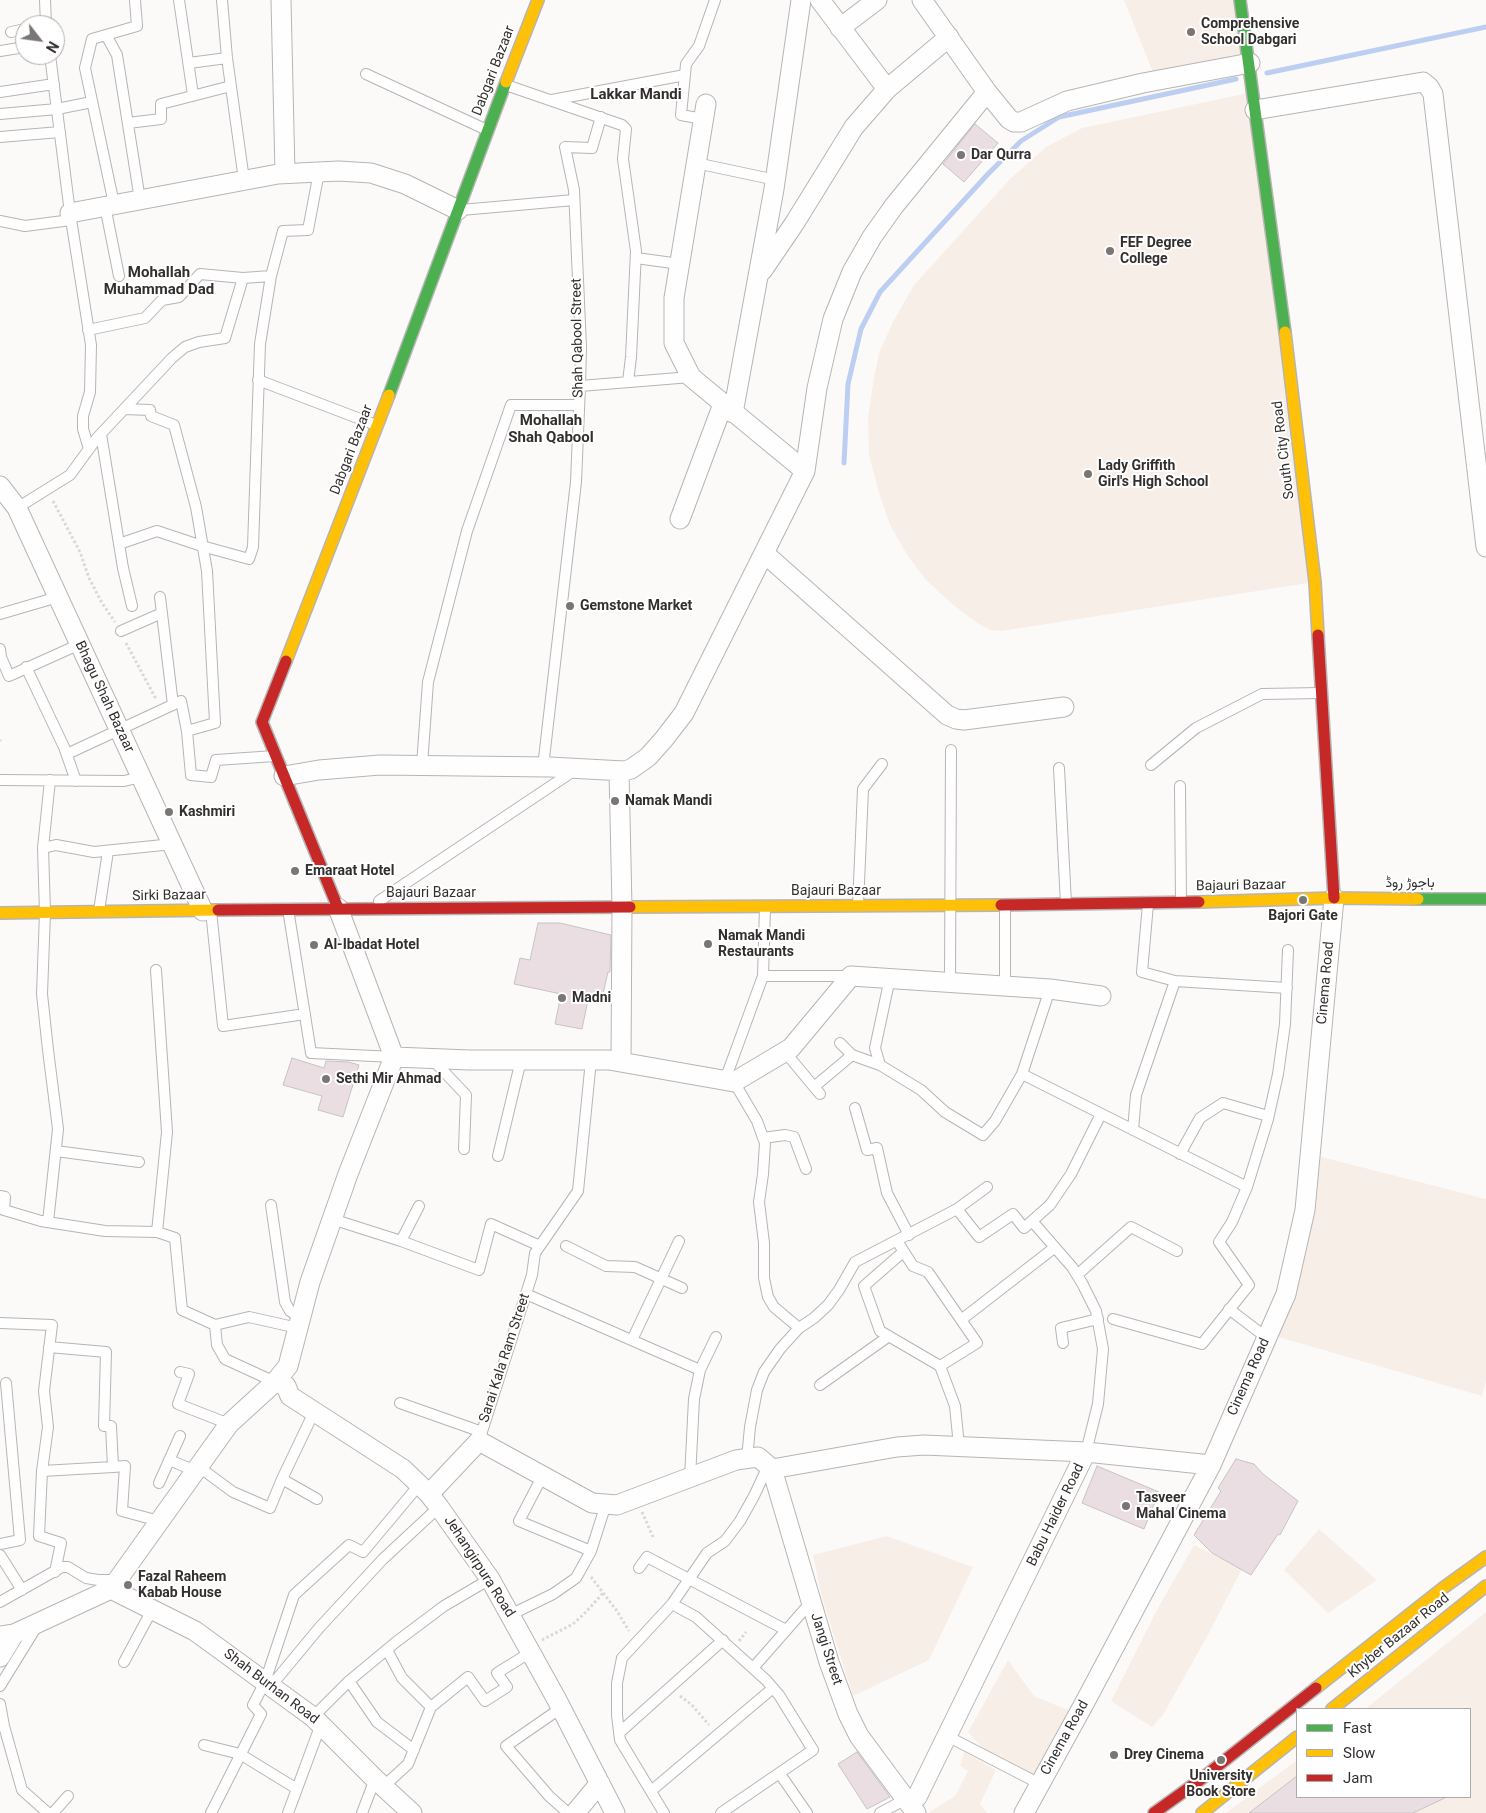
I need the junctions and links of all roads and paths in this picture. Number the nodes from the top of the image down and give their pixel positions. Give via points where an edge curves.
1 (45, 0) edge
2 (134, 0) edge
3 (179, 0) edge
4 (222, 0) edge
5 (281, 0) edge
6 (538, 0) edge
7 (715, 0) edge
8 (801, 0) edge
9 (820, 0) edge
10 (878, 0) edge
11 (922, 0) edge
12 (1240, 0) edge
13 (45, 15) edge
14 (840, 28) junction
15 (15, 31) edge
16 (11, 32) dead end
17 (106, 35) junction
18 (949, 37) junction
19 (15, 49) edge
20 (0, 51) edge
21 (226, 58) junction
22 (189, 63) junction
23 (1250, 63) junction
24 (51, 65) edge
25 (366, 74) dead end
26 (685, 75) junction
27 (54, 84) junction
28 (505, 84) junction
29 (231, 86) junction
30 (887, 89) junction
31 (0, 92) edge
32 (987, 92) junction
33 (194, 95) junction
34 (551, 100) junction
35 (92, 102) junction
36 (57, 109) junction
37 (1256, 110) junction
38 (704, 112) joint
39 (0, 114) edge
40 (600, 118) junction
41 (128, 123) junction
42 (488, 131) junction
43 (60, 132) junction
44 (0, 137) edge
45 (696, 164) junction
46 (319, 172) junction
47 (285, 173) junction
48 (244, 180) junction
49 (776, 180) junction
50 (140, 200) junction
51 (574, 200) junction
52 (110, 205) junction
53 (458, 210) junction
54 (71, 216) junction
55 (0, 221) edge
56 (636, 258) junction
57 (680, 264) junction
58 (119, 276) dead end
59 (271, 276) junction
60 (758, 276) junction
61 (243, 278) junction
62 (88, 330) junction
63 (691, 377) junction
64 (258, 380) junction
65 (628, 382) junction
66 (580, 386) junction
67 (579, 405) junction
68 (125, 409) junction
69 (728, 409) junction
70 (378, 425) junction
71 (101, 434) junction
72 (89, 449) junction
73 (805, 471) junction
74 (0, 486) edge
75 (46, 490) junction
76 (9, 511) edge
77 (680, 519) dead end
78 (119, 544) junction
79 (202, 546) junction
80 (1486, 547) edge
81 (764, 553) junction
82 (58, 597) junction
83 (160, 597) dead end
84 (132, 606) dead end
85 (162, 612) junction
86 (0, 614) edge
87 (121, 631) junction
88 (80, 644) junction
89 (0, 649) edge
90 (2, 666) edge
91 (26, 667) junction
92 (1322, 694) junction
93 (173, 705) junction
94 (1064, 706) dead end
95 (161, 710) junction
96 (120, 730) junction
97 (188, 731) junction
98 (951, 750) dead end
99 (67, 754) junction
100 (276, 756) junction
101 (882, 764) dead end
102 (422, 765) junction
103 (1151, 765) dead end
104 (543, 767) junction
105 (578, 768) junction
106 (1060, 768) dead end
107 (619, 771) junction
108 (284, 776) junction
109 (141, 777) junction
110 (0, 780) edge
111 (50, 780) junction
112 (76, 780) junction
113 (1180, 786) dead end
114 (173, 844) junction
115 (43, 848) junction
116 (108, 851) junction
117 (1334, 898) junction
118 (1486, 899) edge
119 (1181, 902) junction
120 (1148, 903) junction
121 (1005, 905) junction
122 (1066, 905) junction
123 (765, 906) junction
124 (858, 906) junction
125 (951, 906) junction
126 (622, 907) junction
127 (338, 908) junction
128 (367, 908) junction
129 (288, 909) junction
130 (207, 910) junction
131 (99, 912) junction
132 (0, 913) edge
133 (45, 913) junction
134 (1288, 950) dead end
135 (156, 970) dead end
136 (763, 976) junction
137 (851, 976) junction
138 (890, 978) junction
139 (1175, 981) junction
140 (950, 982) junction
141 (1006, 986) junction
142 (1287, 988) junction
143 (1050, 989) junction
144 (1101, 996) dead end
145 (305, 1014) junction
146 (840, 1043) dead end
147 (785, 1052) junction
148 (852, 1054) junction
149 (394, 1056) junction
150 (432, 1058) junction
151 (521, 1060) junction
152 (591, 1060) junction
153 (621, 1061) junction
154 (880, 1065) junction
155 (1022, 1074) junction
156 (729, 1081) junction
157 (855, 1108) dead end
158 (1101, 1114) junction
159 (1268, 1116) junction
160 (1133, 1130) junction
161 (763, 1138) junction
162 (464, 1149) dead end
163 (56, 1151) junction
164 (1180, 1154) junction
165 (498, 1156) dead end
166 (139, 1162) dead end
167 (806, 1169) dead end
168 (987, 1187) dead end
169 (1247, 1187) junction
170 (0, 1196) edge
171 (270, 1205) dead end
172 (419, 1206) dead end
173 (957, 1210) junction
174 (332, 1220) junction
175 (1032, 1221) junction
176 (48, 1222) junction
177 (156, 1232) junction
178 (909, 1235) junction
179 (400, 1241) junction
180 (679, 1241) dead end
181 (897, 1241) junction
182 (540, 1246) junction
183 (566, 1246) dead end
184 (1054, 1248) junction
185 (1177, 1251) dead end
186 (903, 1252) junction
187 (1077, 1274) junction
188 (661, 1279) junction
189 (682, 1288) dead end
190 (526, 1294) junction
191 (1229, 1309) junction
192 (1098, 1319) junction
193 (1112, 1319) dead end
194 (961, 1320) junction
195 (299, 1322) junction
196 (0, 1323) edge
197 (215, 1325) junction
198 (798, 1328) junction
199 (889, 1336) junction
200 (716, 1337) dead end
201 (1267, 1338) junction
202 (632, 1340) junction
203 (1063, 1343) dead end
204 (49, 1346) junction
205 (940, 1366) junction
206 (700, 1370) junction
207 (180, 1372) dead end
208 (275, 1382) junction
209 (6, 1383) dead end
210 (820, 1385) dead end
211 (400, 1403) dead end
212 (314, 1412) junction
213 (229, 1424) junction
214 (180, 1436) dead end
215 (480, 1437) junction
216 (959, 1446) junction
217 (1086, 1452) junction
218 (747, 1459) junction
219 (169, 1460) junction
220 (1211, 1465) junction
221 (113, 1467) junction
222 (770, 1468) junction
223 (197, 1469) junction
224 (42, 1471) junction
225 (542, 1477) junction
226 (690, 1478) junction
227 (282, 1479) junction
228 (159, 1483) dead end
229 (429, 1495) junction
230 (637, 1498) junction
231 (318, 1499) dead end
232 (606, 1504) junction
233 (160, 1521) junction
234 (653, 1537) dead end
235 (0, 1544) edge
236 (591, 1551) junction
237 (0, 1555) edge
238 (1486, 1557) edge
239 (582, 1567) junction
240 (639, 1568) dead end
241 (54, 1572) junction
242 (490, 1579) junction
243 (688, 1579) junction
244 (114, 1585) junction
245 (1486, 1586) edge
246 (22, 1590) junction
247 (604, 1592) junction
248 (0, 1602) edge
249 (811, 1602) junction
250 (672, 1604) junction
251 (152, 1610) junction
252 (510, 1615) junction
253 (39, 1623) junction
254 (786, 1630) junction
255 (7, 1635) edge
256 (1402, 1637) junction
257 (723, 1640) junction
258 (636, 1643) junction
259 (529, 1649) junction
260 (387, 1650) junction
261 (0, 1657) edge
262 (124, 1662) dead end
263 (753, 1668) junction
264 (349, 1682) junction
265 (268, 1684) junction
266 (0, 1686) edge
267 (670, 1687) junction
268 (773, 1688) junction
269 (0, 1704) edge
270 (431, 1708) junction
271 (561, 1708) junction
272 (1302, 1708) edge
273 (1333, 1708) edge
274 (1296, 1712) edge
275 (317, 1721) junction
276 (619, 1733) junction
277 (718, 1734) junction
278 (947, 1736) junction
279 (1296, 1738) edge
280 (204, 1745) dead end
281 (414, 1750) junction
282 (240, 1754) junction
283 (780, 1774) junction
284 (379, 1783) junction
285 (600, 1783) junction
286 (1040, 1784) junction
287 (297, 1788) junction
288 (651, 1791) junction
289 (68, 1796) dead end
290 (910, 1805) edge
291 (48, 1813) edge
292 (52, 1813) edge
293 (211, 1813) edge
294 (288, 1813) edge
295 (362, 1813) edge
296 (412, 1813) edge
297 (568, 1813) edge
298 (575, 1813) edge
299 (615, 1813) edge
300 (664, 1813) edge
301 (721, 1813) edge
302 (807, 1813) edge
303 (880, 1813) edge
304 (1024, 1813) edge
305 (1154, 1813) edge
306 (1202, 1813) edge

1 - 13 lane
2 - 17 lane via 137,26
3 - 22 lane
4 - 21 lane
5 - 47 street
6 - 28 main road, Dabgari Bazaar
7 - 26 lane via 699,46 686,64
8 - 49 street
9 - 14 street
10 - 14 street
11 - 18 street
12 - 23 main road, South City Road
14 - 30 street
15 - 16 lane
17 - 35 lane via 92,39 85,68
17 - 41 lane via 117,55
18 - 30 street
18 - 32 street
19 - 20 lane
21 - 22 lane
21 - 29 lane
22 - 33 lane
23 - 32 street via 1067,101 1021,122 1010,119
23 - 37 main road, South City Road
24 - 27 lane
25 - 42 lane
26 - 34 lane
26 - 38 lane via 681,115
27 - 31 lane
27 - 36 lane
28 - 34 lane
28 - 42 main road, Dabgari Bazaar
29 - 33 lane
29 - 48 lane
30 - 60 street via 854,128
32 - 73 street via 894,206 852,272 833,319 817,388
33 - 41 lane via 161,104 161,119
34 - 40 lane
35 - 36 lane
35 - 52 lane
36 - 39 lane
36 - 43 lane
37 - 80 street via 1424,82 1429,86 1433,94
37 - 92 main road, South City Road via 1315,582
38 - 45 street
40 - 51 lane, Shah Qabool Street via 592,148 565,147
40 - 56 lane via 626,129 623,159
41 - 50 lane
42 - 53 main road, Dabgari Bazaar
43 - 44 lane
43 - 54 lane
45 - 49 lane
45 - 57 street
46 - 47 street
46 - 53 street via 371,173 405,184
46 - 59 lane via 308,230 283,231
47 - 48 street
48 - 50 street
49 - 60 street
50 - 52 street
51 - 53 lane
51 - 66 lane, Shah Qabool Street
52 - 54 street
52 - 58 lane
53 - 70 main road, Dabgari Bazaar
54 - 55 lane via 24,226
54 - 62 lane
56 - 57 lane
56 - 65 lane
57 - 63 street via 674,298 674,343
59 - 61 lane
59 - 64 lane
60 - 69 street
61 - 62 lane via 200,274 179,297 162,300 145,318
61 - 68 lane via 224,338 186,347
62 - 72 lane via 90,392 83,429
63 - 65 lane
63 - 69 street
64 - 70 lane
64 - 79 lane via 253,547 249,559
65 - 66 lane
66 - 67 lane, Shah Qabool Street
67 - 102 lane via 511,405 467,531 428,682
67 - 104 lane, Shah Qabool Street via 576,482
68 - 71 lane
68 - 79 lane via 150,410 151,416 174,425 196,507
69 - 73 street
69 - 77 street
70 - 100 main road, Dabgari Bazaar via 262,722
71 - 72 lane
71 - 78 lane
72 - 75 lane via 70,475
73 - 81 street
74 - 76 street, Bhagu Shah Bazaar
75 - 76 lane
75 - 87 path via 80,552 102,603
76 - 82 street, Bhagu Shah Bazaar
78 - 79 lane via 157,531
78 - 84 lane
79 - 97 lane via 207,572 215,724
81 - 94 street via 947,715 964,720
81 - 107 street via 684,713 648,757 631,769
82 - 86 lane
82 - 88 street, Bhagu Shah Bazaar
83 - 85 lane
85 - 87 lane
85 - 93 lane
87 - 95 path
88 - 91 lane
88 - 96 street, Bhagu Shah Bazaar
89 - 90 lane
90 - 91 lane via 9,676
91 - 99 lane
92 - 103 lane via 1262,694 1196,728
92 - 117 main road, South City Road
93 - 95 lane
93 - 97 lane via 181,701
95 - 96 lane
96 - 99 lane
96 - 109 street, Bhagu Shah Bazaar
97 - 100 lane via 191,775 211,777 216,760
98 - 125 lane
99 - 112 lane
100 - 108 main road, Dabgari Bazaar
101 - 124 lane via 863,789
102 - 104 street
102 - 108 street via 380,765
104 - 105 street
105 - 107 street
105 - 128 lane
106 - 122 lane
107 - 126 street
108 - 127 main road, Dabgari Bazaar
109 - 112 lane via 124,781
109 - 114 street, Bhagu Shah Bazaar
110 - 111 lane
111 - 112 lane
111 - 115 lane
113 - 119 lane
114 - 116 lane
114 - 130 street, Bhagu Shah Bazaar
115 - 116 lane via 56,845 94,852
115 - 133 lane
116 - 131 lane
117 - 118 main road, باجوڑ روڈ
117 - 119 main road, Bajauri Bazaar
117 - 201 street, Cinema Road via 1305,1210 1286,1294
119 - 120 main road, Bajauri Bazaar
120 - 122 main road, Bajauri Bazaar
120 - 139 lane via 1142,972
121 - 122 main road, Bajauri Bazaar
121 - 125 main road, Bajauri Bazaar
121 - 141 lane
123 - 124 main road, Bajauri Bazaar
123 - 126 main road, Bajauri Bazaar
123 - 136 lane
124 - 125 main road, Bajauri Bazaar
125 - 140 lane
126 - 128 main road, Bajauri Bazaar
126 - 153 street
127 - 128 main road, Bajauri Bazaar
127 - 129 main road, Sirki Bazaar
127 - 149 street
129 - 130 main road, Sirki Bazaar
129 - 145 lane
130 - 131 main road, Sirki Bazaar
130 - 145 lane via 222,1026
131 - 133 main road, Sirki Bazaar
132 - 133 main road, Sirki Bazaar
133 - 163 lane via 42,994 58,1129
134 - 142 lane
135 - 177 lane via 167,1132
136 - 137 lane
136 - 156 lane
137 - 138 street
137 - 147 street
138 - 140 street
138 - 154 lane via 876,1048
139 - 142 lane
139 - 160 lane via 1136,1095
140 - 141 street
141 - 143 street
142 - 159 lane via 1278,1074
143 - 144 street
143 - 155 lane
145 - 149 lane via 311,1053
146 - 148 lane
147 - 148 lane via 817,1090
147 - 156 street
148 - 154 lane
149 - 150 street
149 - 174 street
150 - 151 street
150 - 162 lane via 466,1095
151 - 152 street
151 - 165 lane
152 - 153 street
152 - 182 lane, Sarai Kala Ram Street via 578,1191
153 - 156 street
154 - 155 lane via 921,1090 945,1112 982,1135
155 - 158 lane
156 - 161 lane via 757,1121
157 - 178 lane via 867,1150 876,1148 887,1193
158 - 160 lane
158 - 175 lane via 1071,1174 1050,1205
159 - 164 lane via 1223,1102 1200,1118
159 - 169 lane
160 - 164 lane
161 - 167 lane via 794,1137
161 - 198 lane via 764,1174 759,1202 764,1278 774,1307
163 - 166 lane
163 - 176 lane
164 - 169 lane
168 - 173 lane
169 - 191 lane via 1232,1222 1219,1242 1249,1285
170 - 176 lane via 6,1197 4,1210
171 - 195 lane via 285,1302
172 - 179 lane
173 - 175 lane via 979,1237 1013,1214 1024,1228
173 - 178 lane
174 - 179 lane
174 - 195 street
175 - 184 lane, Babu Haider Road
176 - 177 lane via 106,1231
177 - 197 lane via 176,1238 182,1310
178 - 181 lane
179 - 182 lane via 479,1270 491,1224
180 - 188 lane
181 - 186 lane
181 - 198 lane via 855,1262 828,1304
182 - 190 lane, Sarai Kala Ram Street via 535,1253
183 - 188 lane via 606,1266 635,1267
184 - 187 lane, Babu Haider Road
184 - 194 lane
185 - 187 lane via 1131,1227
186 - 194 lane via 913,1266 928,1272
186 - 199 lane via 864,1286 880,1331
187 - 192 lane, Babu Haider Road
188 - 189 lane
188 - 202 lane
190 - 202 lane
190 - 215 lane, Sarai Kala Ram Street
191 - 193 lane via 1202,1344
191 - 201 lane
192 - 203 lane via 1060,1328
192 - 217 lane, Babu Haider Road via 1103,1349 1098,1404
194 - 205 lane via 977,1343
195 - 197 lane via 249,1317
195 - 208 street via 288,1366
196 - 204 lane via 52,1325
197 - 208 lane via 217,1345 225,1359
198 - 218 lane via 764,1372 756,1390
199 - 205 lane
199 - 210 lane
200 - 206 lane
201 - 220 street, Cinema Road
202 - 206 lane
204 - 221 lane via 106,1352 104,1426 111,1426
204 - 224 lane via 44,1391 48,1427
205 - 216 lane via 955,1406
206 - 226 lane via 694,1399
207 - 213 lane via 189,1374 178,1404
208 - 212 street, Jehangirpura Road via 286,1386 290,1396
208 - 213 street
209 - 235 lane via 20,1540
211 - 215 lane
212 - 227 lane
212 - 229 street, Jehangirpura Road via 403,1469
213 - 223 street
214 - 219 lane
215 - 225 street
215 - 229 street
216 - 217 street
216 - 222 street via 896,1447
217 - 220 street
217 - 278 street, Babu Haider Road
218 - 222 street via 758,1457
218 - 226 street via 736,1460
219 - 223 lane
219 - 228 lane
220 - 286 street, Cinema Road
221 - 224 lane
221 - 233 lane via 125,1466 122,1511
222 - 243 lane via 740,1521
222 - 249 street, Jangi Street
223 - 227 lane via 234,1492 270,1508
223 - 233 street
224 - 241 lane via 39,1536 61,1543
225 - 232 street via 592,1504
225 - 236 lane via 519,1521
226 - 230 street
227 - 231 lane
229 - 242 street, Jehangirpura Road
229 - 265 lane via 383,1559
229 - 265 lane via 364,1552 349,1545 294,1596
230 - 232 street via 617,1505
230 - 234 path
232 - 236 lane
233 - 244 street
236 - 239 lane
237 - 246 lane
238 - 256 main road via 1443,1588
239 - 247 path
239 - 252 lane via 576,1578 553,1594
240 - 243 lane via 647,1557
241 - 244 lane via 68,1567 86,1578
241 - 246 lane
242 - 252 street, Jehangirpura Road
242 - 260 lane via 444,1606
243 - 250 lane
243 - 254 lane
244 - 251 street, Shah Burhan Road
244 - 253 street
245 - 256 main road, Khyber Bazaar Road
246 - 248 lane
247 - 258 path
247 - 259 path via 573,1624
249 - 254 lane
249 - 290 street, Jangi Street via 848,1714 859,1736
250 - 257 lane via 696,1617
250 - 258 lane
251 - 262 lane
251 - 265 street, Shah Burhan Road via 195,1631
252 - 259 street, Jehangirpura Road
253 - 255 street
253 - 266 lane
254 - 263 lane
255 - 261 street
256 - 272 main road
256 - 273 main road, Khyber Bazaar Road
257 - 263 lane
257 - 267 lane
258 - 276 lane via 622,1658 617,1683
259 - 270 lane via 497,1673 507,1687 485,1701 468,1677
259 - 271 street, Jehangirpura Road
260 - 264 lane
260 - 270 lane via 402,1678
263 - 268 lane
264 - 275 lane
264 - 281 lane via 377,1722
265 - 275 street, Shah Burhan Road
265 - 282 lane via 253,1705 261,1714
267 - 276 lane
267 - 277 path via 691,1704
268 - 277 lane
268 - 283 lane via 813,1750
269 - 291 lane via 22,1790
270 - 281 lane
271 - 285 street, Jehangirpura Road
271 - 297 lane via 506,1746
274 - 305 main road
275 - 284 street, Shah Burhan Road
275 - 287 lane
276 - 288 lane via 620,1740
277 - 288 lane
278 - 286 lane
278 - 290 street, Babu Haider Road
279 - 306 main road
280 - 282 lane
281 - 284 lane via 408,1764
282 - 287 lane
282 - 293 lane
283 - 301 lane
283 - 302 lane
284 - 295 lane
284 - 296 street, Shah Burhan Road
285 - 298 street
285 - 299 street, Jehangirpura Road
286 - 304 street, Cinema Road
287 - 294 lane
288 - 300 lane
289 - 292 lane
290 - 303 lane

